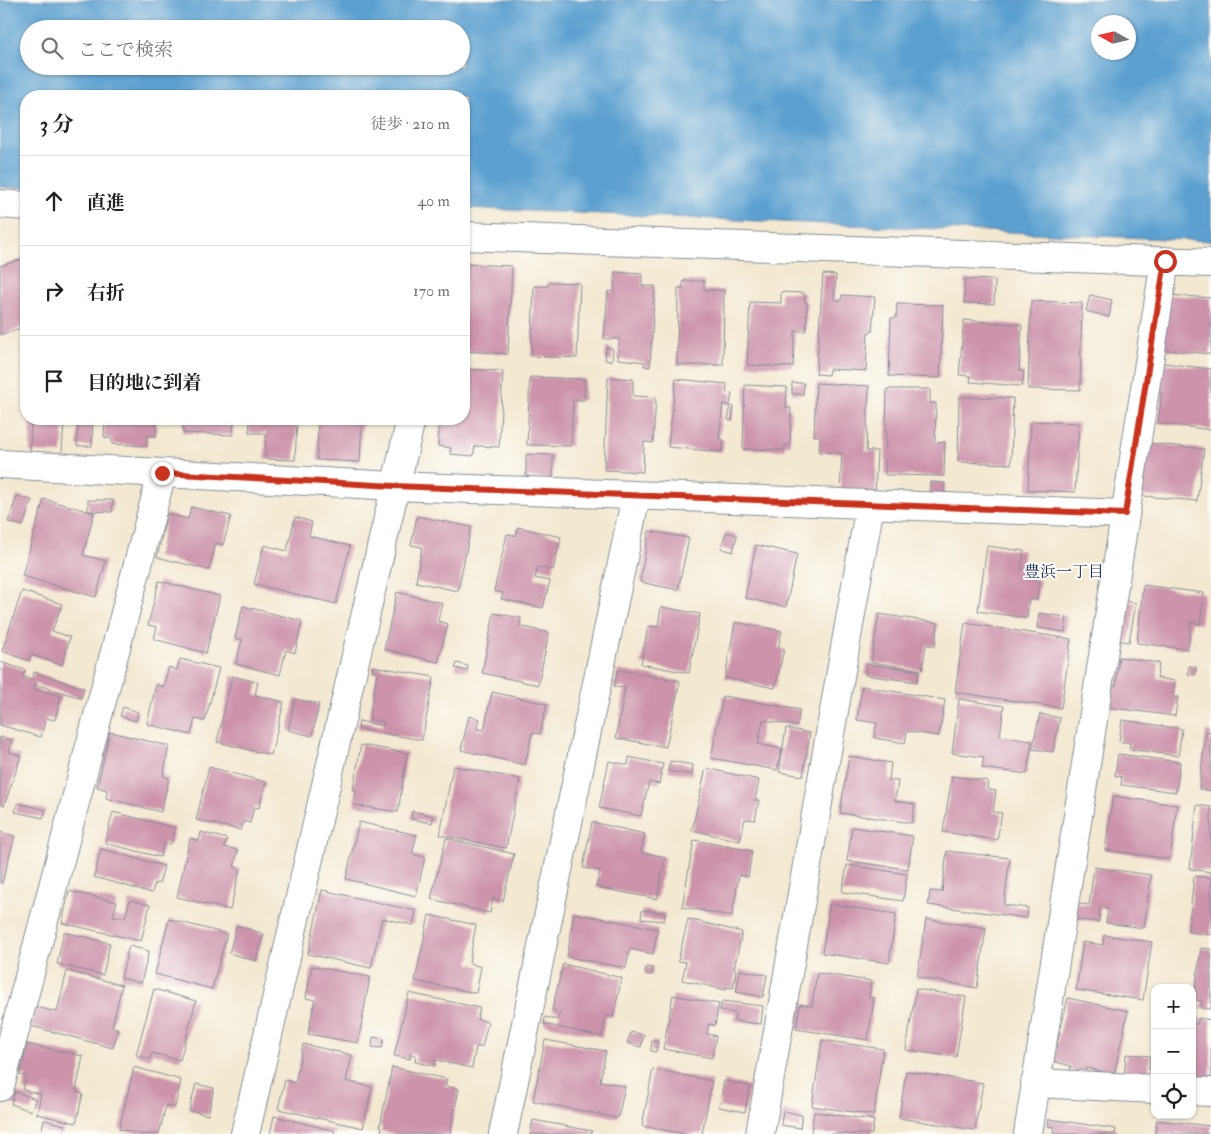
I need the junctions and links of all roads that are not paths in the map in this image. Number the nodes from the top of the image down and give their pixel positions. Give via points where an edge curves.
1 (0, 204) edge
2 (20, 206) edge
3 (470, 236) edge
4 (1165, 261) junction
5 (1211, 263) edge
6 (409, 425) edge
7 (0, 464) edge
8 (162, 473) junction
9 (394, 486) junction
10 (636, 496) junction
11 (870, 505) junction
12 (1125, 514) junction
13 (1036, 1083) junction
14 (0, 1087) edge
15 (1151, 1089) edge
16 (1196, 1091) edge
17 (1211, 1092) edge
18 (245, 1134) edge
19 (503, 1134) edge
20 (760, 1134) edge
21 (1028, 1134) edge

1 - 2 street
3 - 4 street
4 - 5 street
4 - 12 street
6 - 9 street
7 - 8 street
8 - 9 street
8 - 14 street
9 - 10 street
9 - 18 street
10 - 11 street
10 - 19 street
11 - 12 street
11 - 20 street
12 - 13 street
13 - 15 street
13 - 21 street
16 - 17 street

